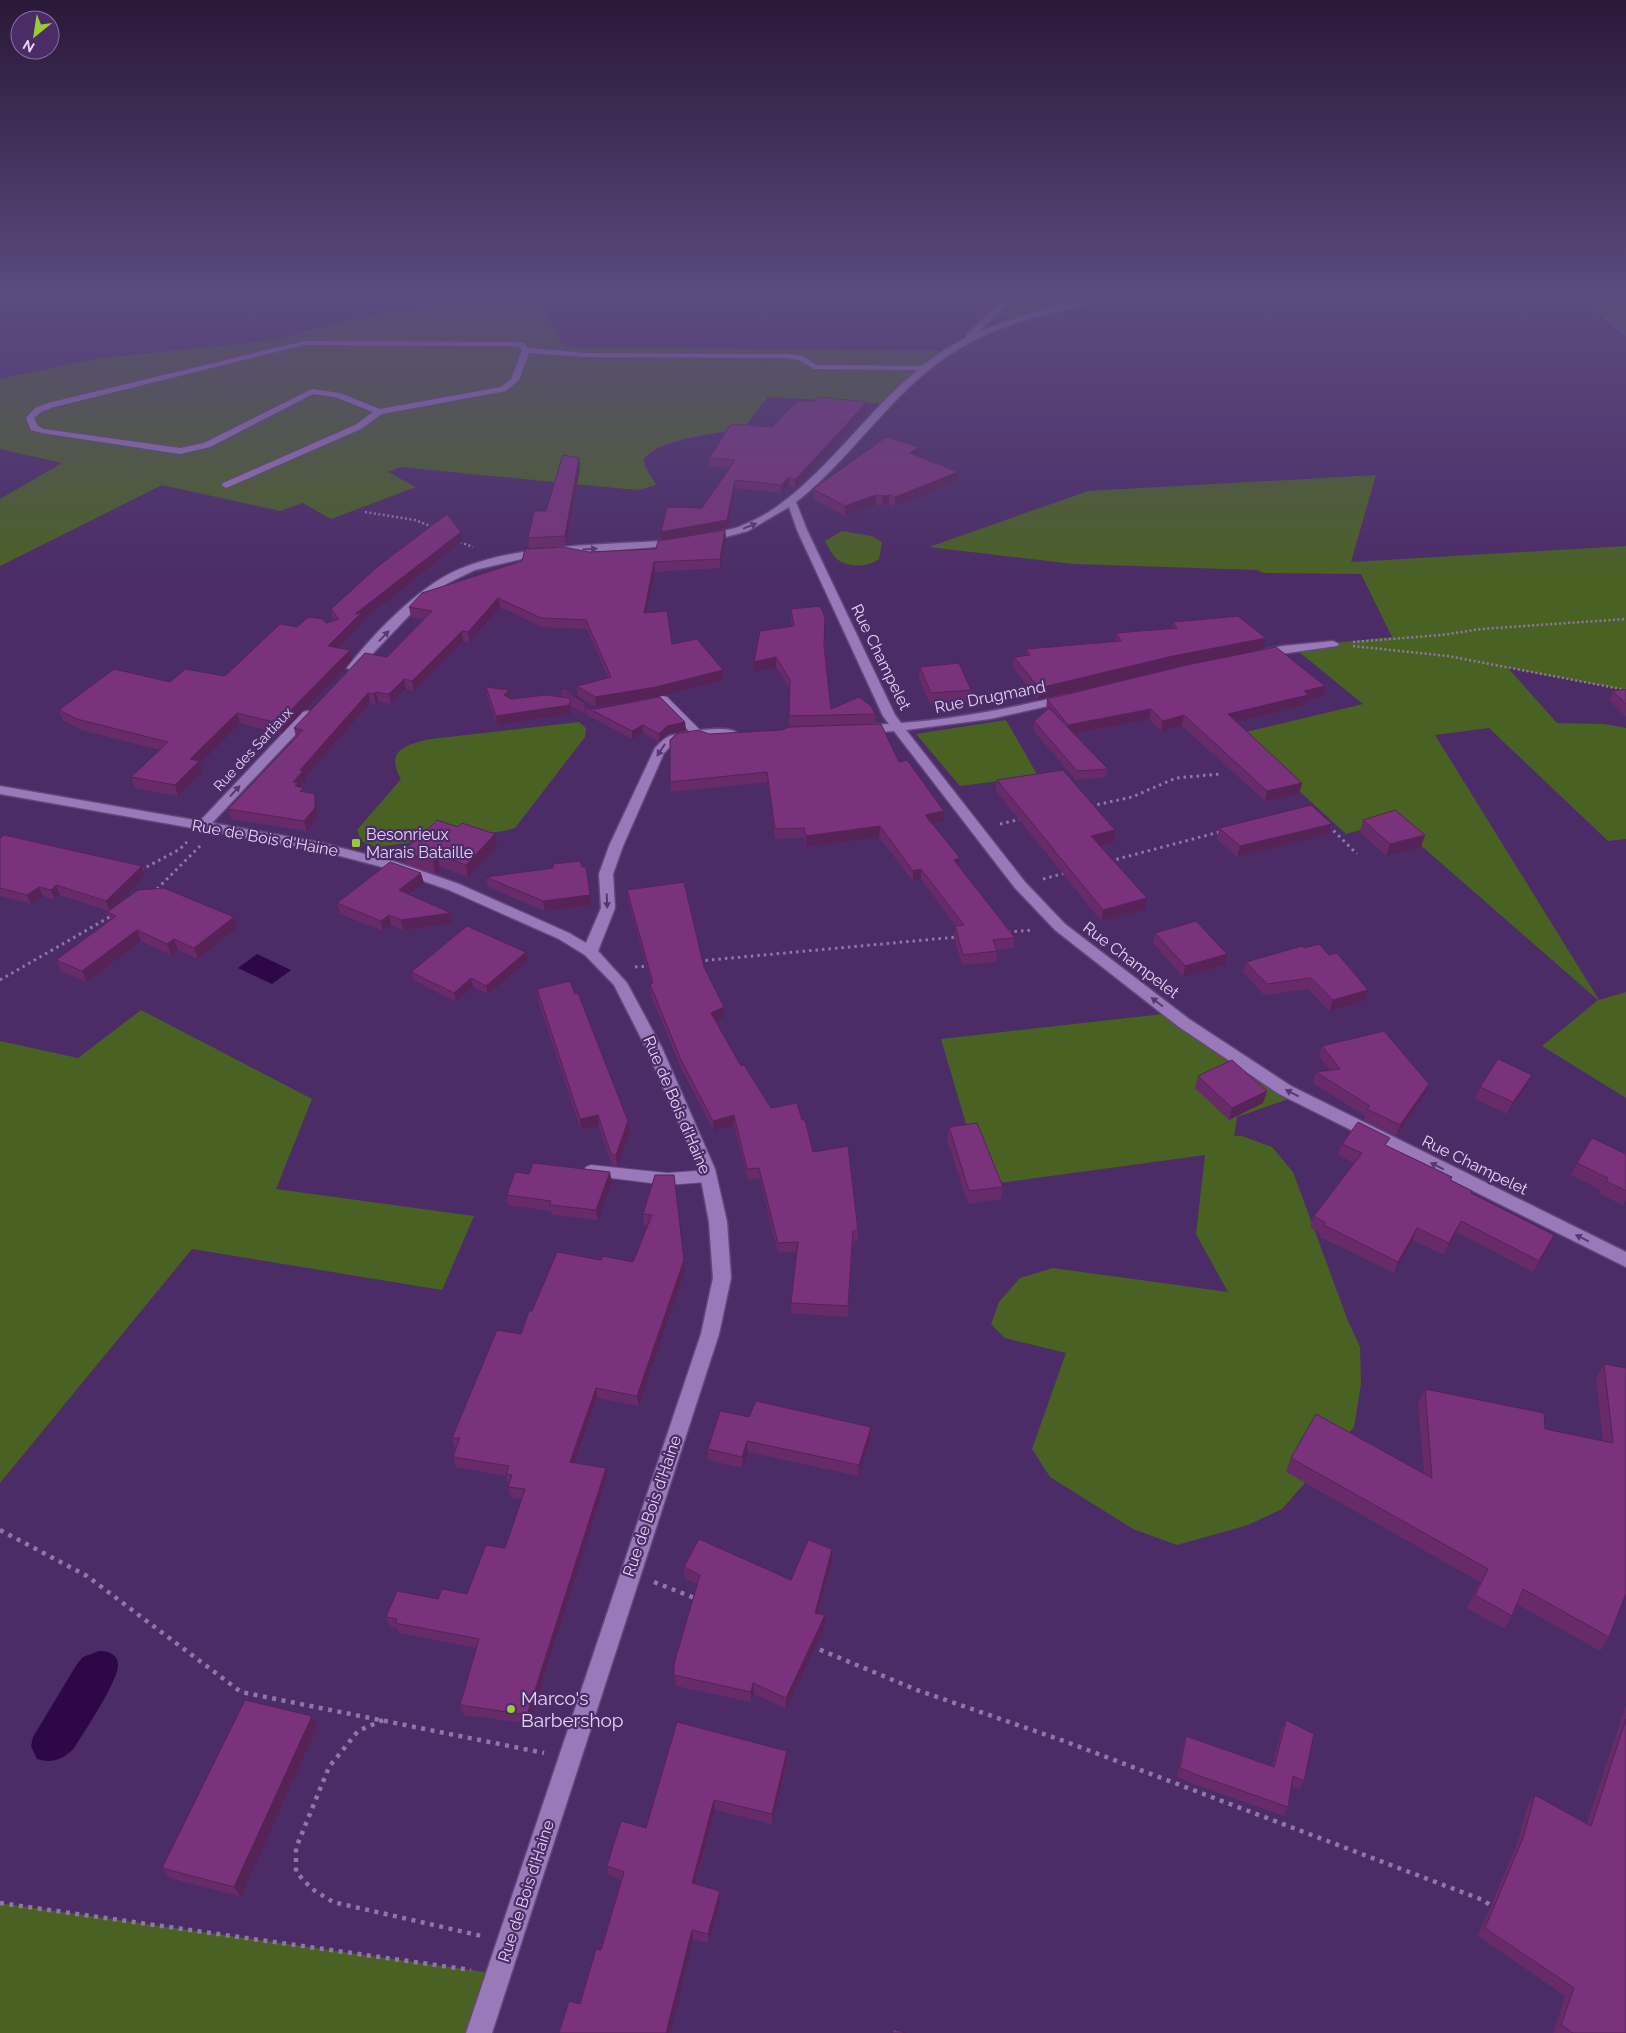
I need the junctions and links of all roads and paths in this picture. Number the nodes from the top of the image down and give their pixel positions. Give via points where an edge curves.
1 (116, 390) edge
2 (498, 390) edge
3 (902, 390) edge
4 (379, 412) junction
5 (226, 485) dead end
6 (792, 502) junction
7 (365, 512) dead end
8 (440, 532) edge
9 (455, 540) edge
10 (494, 561) junction
11 (1626, 619) edge
12 (1333, 644) junction
13 (1244, 658) edge
14 (342, 679) edge
15 (1626, 690) edge
16 (1082, 695) edge
17 (637, 704) edge
18 (314, 707) edge
19 (896, 728) junction
20 (847, 730) edge
21 (748, 733) edge
22 (698, 734) junction
23 (1220, 774) dead end
24 (0, 790) edge
25 (1083, 808) edge
26 (1027, 818) edge
27 (1324, 822) edge
28 (202, 827) junction
29 (216, 829) junction
30 (977, 829) junction
31 (1230, 829) edge
32 (1357, 854) dead end
33 (1106, 862) edge
34 (138, 872) edge
35 (1068, 872) edge
36 (1020, 885) junction
37 (152, 892) edge
38 (120, 911) edge
39 (1060, 927) junction
40 (1000, 933) edge
41 (961, 936) edge
42 (590, 952) junction
43 (693, 962) edge
44 (654, 966) edge
45 (612, 973) junction
46 (0, 980) edge
47 (574, 1169) edge
48 (708, 1176) junction
49 (1626, 1260) edge
50 (0, 1530) edge
51 (630, 1572) junction
52 (704, 1602) edge
53 (806, 1643) edge
54 (385, 1719) junction
55 (569, 1758) junction
56 (0, 1903) edge
57 (1499, 1911) edge
58 (509, 1942) junction
59 (499, 1974) junction
60 (479, 2033) edge

1 - 4 lane via 38,410 30,418 34,428 42,431 180,451 207,445 312,391 337,395
2 - 4 lane
3 - 6 street
4 - 5 lane via 358,427
10 -> 6 street via 530,554 715,538 759,523
6 - 19 street, Rue Champelet via 802,530
7 - 8 path via 415,520
9 - 10 path
14 -> 10 street via 420,598 450,577
11 - 12 path
12 - 13 street via 1282,649
12 - 15 path via 1448,656
16 - 19 street, Rue Drugmand via 995,715
17 - 22 lane via 664,699
28 -> 18 street, Rue des Sartiaux
19 - 20 street, Rue Drugmand
19 - 30 street, Rue Champelet
21 - 22 street
22 -> 42 street via 672,739 659,751 612,855 606,874 608,908
23 - 25 path via 1176,778 1160,782 1126,799
24 - 28 street, Rue de Bois d'Haine
26 - 30 path
27 - 32 path
28 - 29 street, Rue de Bois d'Haine
28 - 34 path via 180,850
29 - 37 path via 161,887
29 - 42 street, Rue de Bois d'Haine via 318,846 391,865 462,891 564,936
30 - 36 street, Rue Champelet
31 - 33 path
35 - 36 path
36 - 39 street, Rue Champelet
38 - 46 path
39 - 40 path
49 -> 39 street, Rue Champelet via 1285,1090 1184,1023
41 - 43 path
42 - 45 street, Rue de Bois d'Haine
44 - 45 path
45 - 48 street, Rue de Bois d'Haine via 654,1048
47 - 48 lane via 667,1179
48 - 51 street, Rue de Bois d'Haine via 718,1222 722,1278 710,1334
50 - 54 path via 86,1576 240,1692
51 - 52 path
51 - 55 street, Rue de Bois d'Haine
53 - 57 path via 916,1690 1064,1741 1483,1900
54 - 55 path
54 - 58 path via 358,1731 328,1767 296,1848 296,1872 312,1889 333,1902
55 - 58 street, Rue de Bois d'Haine
56 - 59 path
58 - 59 street, Rue de Bois d'Haine
59 - 60 street, Rue de Bois d'Haine

